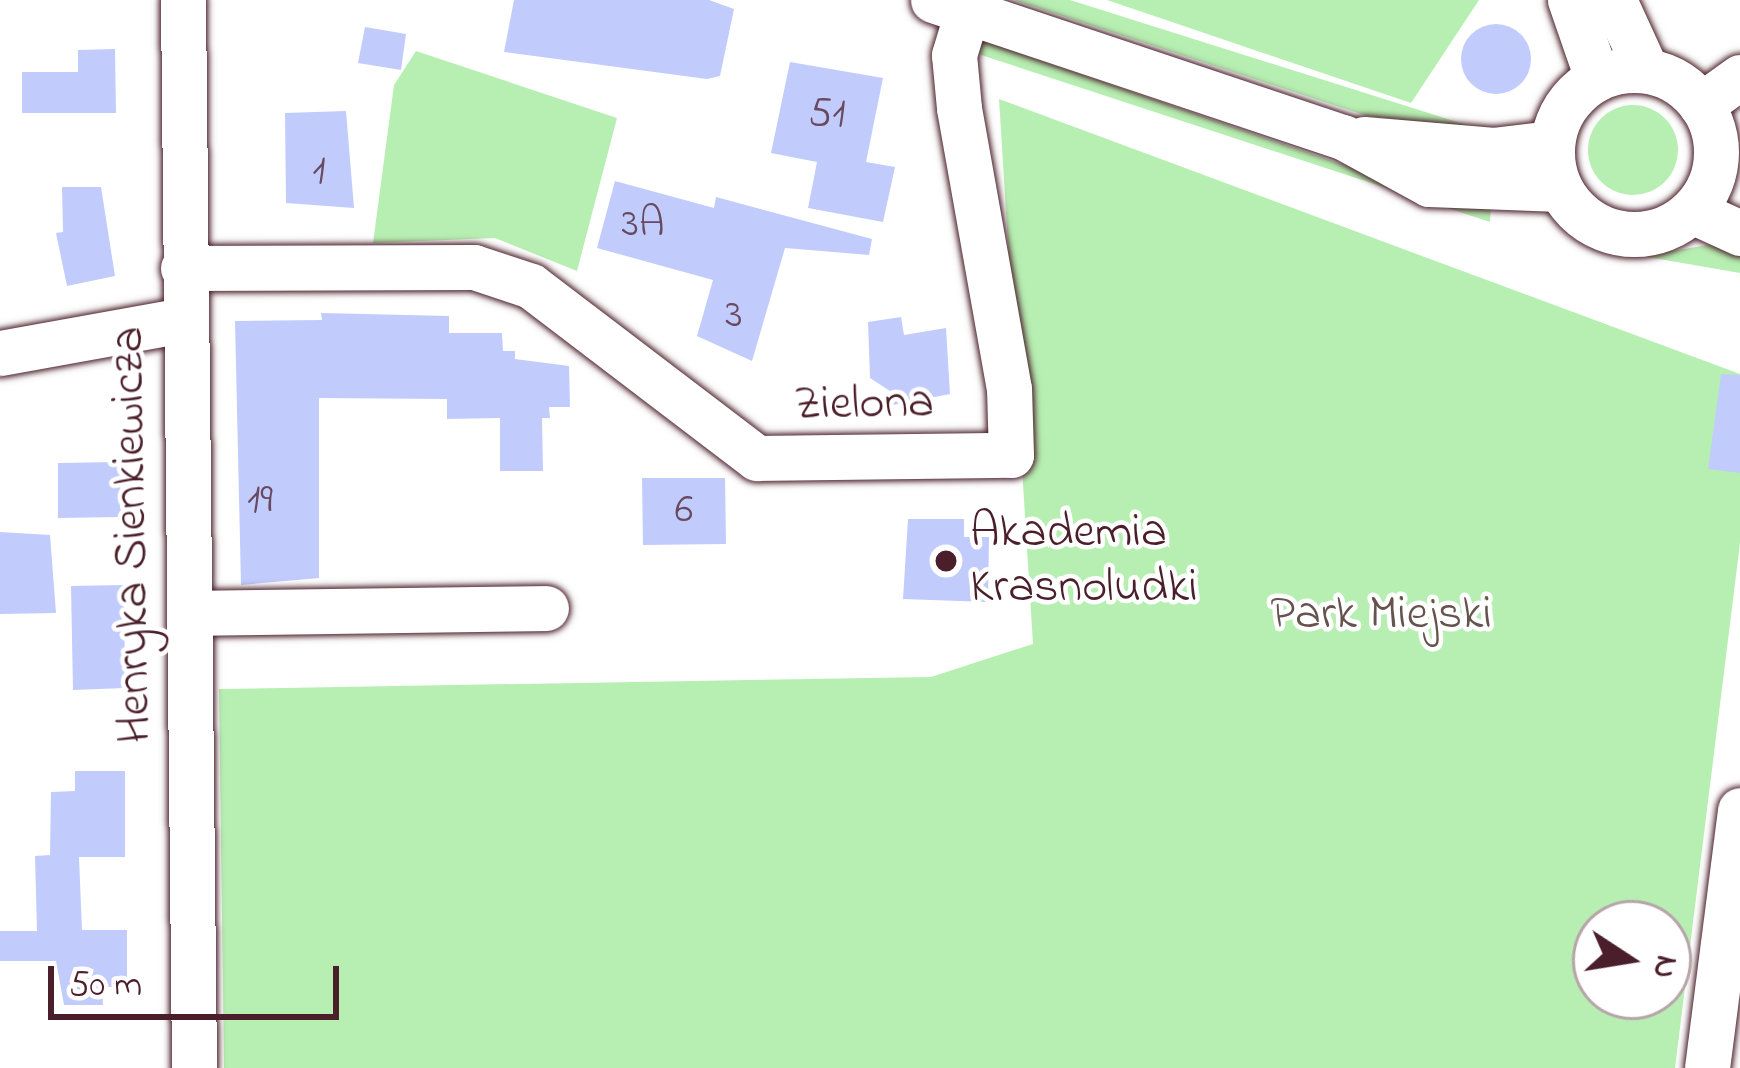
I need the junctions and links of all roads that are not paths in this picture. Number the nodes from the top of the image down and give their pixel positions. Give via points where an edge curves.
1 (183, 0) edge
2 (1570, 0) edge
3 (1614, 0) edge
4 (951, 5) edge
5 (1646, 70) junction
6 (1740, 77) edge
7 (1597, 78) junction
8 (1701, 105) junction
9 (1343, 137) junction
10 (1552, 143) junction
11 (1727, 177) edge
12 (1560, 189) junction
13 (1692, 211) junction
14 (1740, 233) edge
15 (184, 268) junction
16 (184, 320) junction
17 (0, 353) edge
18 (546, 608) dead end
19 (188, 613) junction
20 (1740, 810) edge
21 (194, 1068) edge
22 (1707, 1068) edge

1 - 15 street, Henryka Sienkiewicza
2 - 7 street
3 - 5 street
4 - 9 street
4 - 15 street, Zielona via 1009,389 1011,455 757,458 531,286 474,267
5 - 7 street
5 - 8 street
6 - 8 street
7 - 10 street via 1559,117
8 - 11 street
9 - 10 street via 1494,150
9 - 12 street via 1429,184
10 - 12 street
11 - 13 street
12 - 13 street via 1595,226 1620,233 1646,234
13 - 14 street
15 - 16 street, Henryka Sienkiewicza
16 - 17 street
16 - 19 street, Henryka Sienkiewicza
18 - 19 street
19 - 21 street, Henryka Sienkiewicza
20 - 22 street

